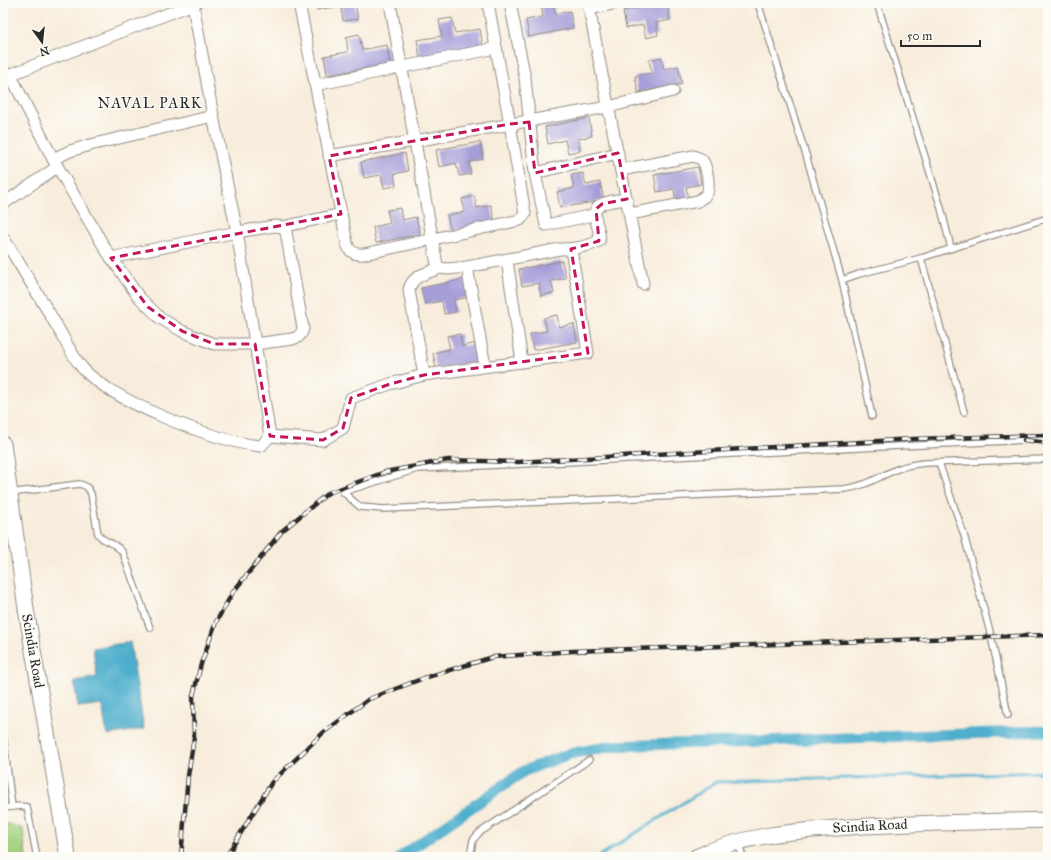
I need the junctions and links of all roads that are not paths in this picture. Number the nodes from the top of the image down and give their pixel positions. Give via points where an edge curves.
1 (299, 3) edge
2 (390, 3) edge
3 (488, 3) edge
4 (510, 3) edge
5 (617, 3) edge
6 (758, 3) edge
7 (877, 3) edge
8 (194, 4) edge
9 (589, 6) edge
10 (496, 48) junction
11 (401, 67) junction
12 (6, 76) edge
13 (315, 85) junction
14 (674, 91) dead end
15 (608, 107) junction
16 (214, 116) junction
17 (529, 122) junction
18 (510, 124) junction
19 (414, 141) junction
20 (618, 153) junction
21 (329, 156) junction
22 (55, 163) junction
23 (621, 170) junction
24 (534, 173) junction
25 (627, 199) junction
26 (3, 204) edge
27 (341, 214) junction
28 (630, 214) junction
29 (594, 215) junction
30 (1048, 218) edge
31 (282, 227) junction
32 (237, 232) junction
33 (3, 236) edge
34 (432, 238) junction
35 (951, 248) junction
36 (571, 249) junction
37 (111, 258) junction
38 (921, 258) junction
39 (507, 260) junction
40 (467, 267) junction
41 (440, 268) junction
42 (842, 280) junction
43 (643, 284) dead end
44 (255, 344) junction
45 (522, 362) junction
46 (485, 366) junction
47 (424, 375) junction
48 (964, 412) dead end
49 (872, 416) dead end
50 (270, 436) junction
51 (1048, 439) edge
52 (3, 444) edge
53 (1048, 459) edge
54 (939, 462) junction
55 (5, 473) edge
56 (6, 496) edge
57 (21, 601) junction
58 (150, 628) dead end
59 (1008, 715) dead end
60 (3, 735) edge
61 (589, 760) dead end
62 (12, 807) junction
63 (3, 808) edge
64 (1048, 820) edge
65 (1048, 828) edge
66 (741, 853) edge
67 (38, 857) edge
68 (62, 857) edge
69 (68, 857) edge
70 (470, 857) edge
71 (696, 857) edge
72 (716, 857) edge

1 - 13 street
2 - 11 street
3 - 10 street
4 - 17 street via 525,78
5 - 9 street
6 - 42 lane
7 - 35 lane
8 - 12 street
8 - 16 street
9 - 15 street
10 - 11 street
10 - 18 street
11 - 13 street
11 - 19 street
12 - 22 street
13 - 21 street
14 - 15 street
15 - 17 street
15 - 20 street
16 - 22 street via 70,151
16 - 32 street
17 - 18 street
17 - 24 street
18 - 19 street
18 - 34 street via 525,214 520,220
19 - 21 street
19 - 34 street
20 - 23 street
20 - 24 street
21 - 27 street
22 - 26 street
22 - 37 street
23 - 25 street
23 - 28 street via 693,156 702,160 708,178 706,196 698,201
24 - 29 street via 546,225
25 - 28 street
25 - 29 street via 602,204 596,208
27 - 31 street
27 - 34 street via 348,249 358,255
28 - 43 street
29 - 36 street via 600,236 599,242
30 - 35 lane
31 - 32 street
31 - 44 street via 286,232 303,328 298,337
32 - 37 street
32 - 44 street
33 - 50 street via 80,365 100,384 116,394 194,429 248,445 261,446
34 - 41 street
35 - 38 lane
36 - 39 street
36 - 45 street via 588,353
37 - 44 street via 138,296 160,318 182,331 214,344
38 - 42 lane
38 - 48 lane
39 - 40 street
39 - 45 street
40 - 41 street
40 - 46 street
41 - 47 street via 415,278 409,290
42 - 49 lane
44 - 50 street
45 - 46 street
46 - 47 street
47 - 50 street via 351,398 343,428 323,440
51 - 54 lane via 416,469 343,492 360,507 383,509 836,489 858,487 910,465
52 - 55 main road, Scindia Road
53 - 54 lane
54 - 59 lane via 966,543 991,636
55 - 56 main road, Scindia Road
56 - 57 main road, Scindia Road
56 - 58 lane via 85,485 89,489 98,534 101,539 119,547 123,554
57 - 68 main road, Scindia Road
57 - 69 main road, Scindia Road
60 - 62 lane
61 - 70 lane via 479,833 473,840
62 - 63 lane
62 - 67 lane via 27,807
64 - 71 main road, Scindia Road via 889,824 788,831 745,840
65 - 66 main road via 855,834 785,839
66 - 72 main road

